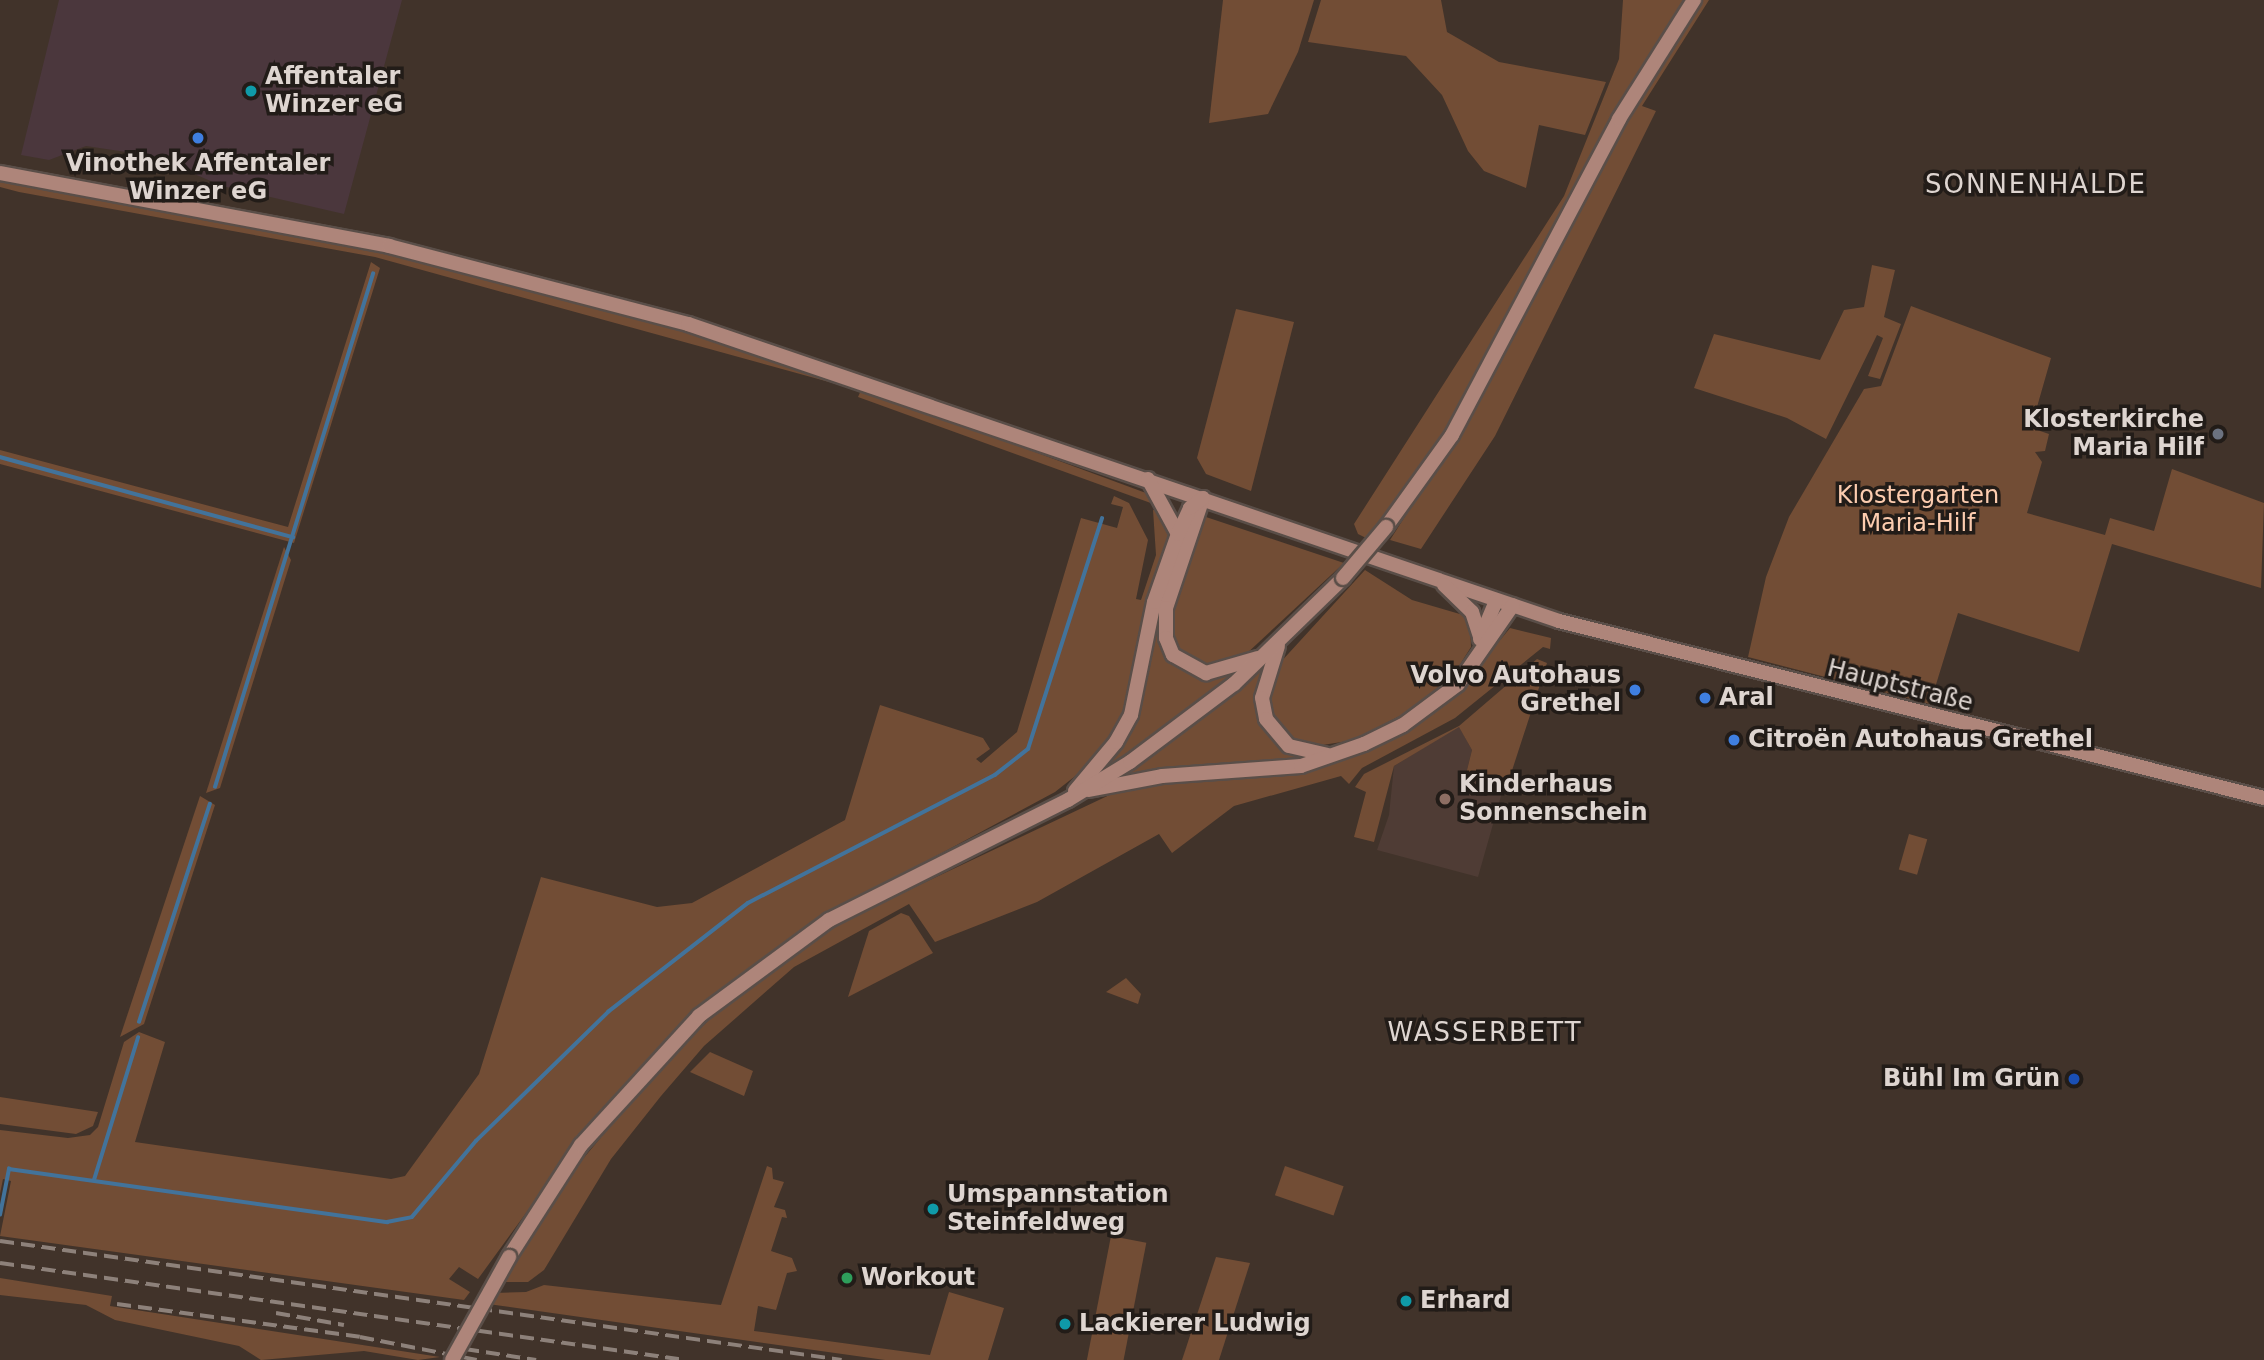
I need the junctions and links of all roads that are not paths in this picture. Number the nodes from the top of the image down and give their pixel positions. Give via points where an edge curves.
1 (1694, 0) edge
2 (0, 173) edge
3 (1148, 479) junction
4 (1203, 498) junction
5 (1178, 534) junction
6 (1438, 579) junction
7 (1496, 601) junction
8 (1520, 608) junction
9 (1480, 637) junction
10 (1279, 644) junction
11 (1266, 655) junction
12 (1472, 667) junction
13 (1333, 756) junction
14 (1085, 791) junction
15 (2264, 798) edge
16 (1068, 800) junction
17 (452, 1360) edge

1 - 10 main road, bridge via 1614,129 1452,435 1386,527
2 - 3 main road, Hauptstraße via 389,246 524,278 688,324
3 - 4 main road, Hauptstraße
3 - 5 main road
4 - 5 main road via 1190,508
4 - 6 main road, Hauptstraße
4 - 11 main road via 1166,608 1166,638 1173,655 1206,673
5 - 16 main road via 1147,629 1131,715 1116,742
6 - 7 main road, Hauptstraße
6 - 9 main road via 1472,612
7 - 8 main road, Hauptstraße
7 - 9 main road
8 - 12 main road
8 - 15 main road, Hauptstraße via 1667,651
9 - 12 main road
10 - 11 main road
10 - 13 main road via 1262,698 1266,719 1289,746
11 - 14 main road via 1171,734
12 - 13 main road via 1442,698 1403,725
13 - 14 main road via 1265,771 1162,776
14 - 16 main road
16 - 17 main road, bridge via 829,920 699,1016 581,1145 509,1257

